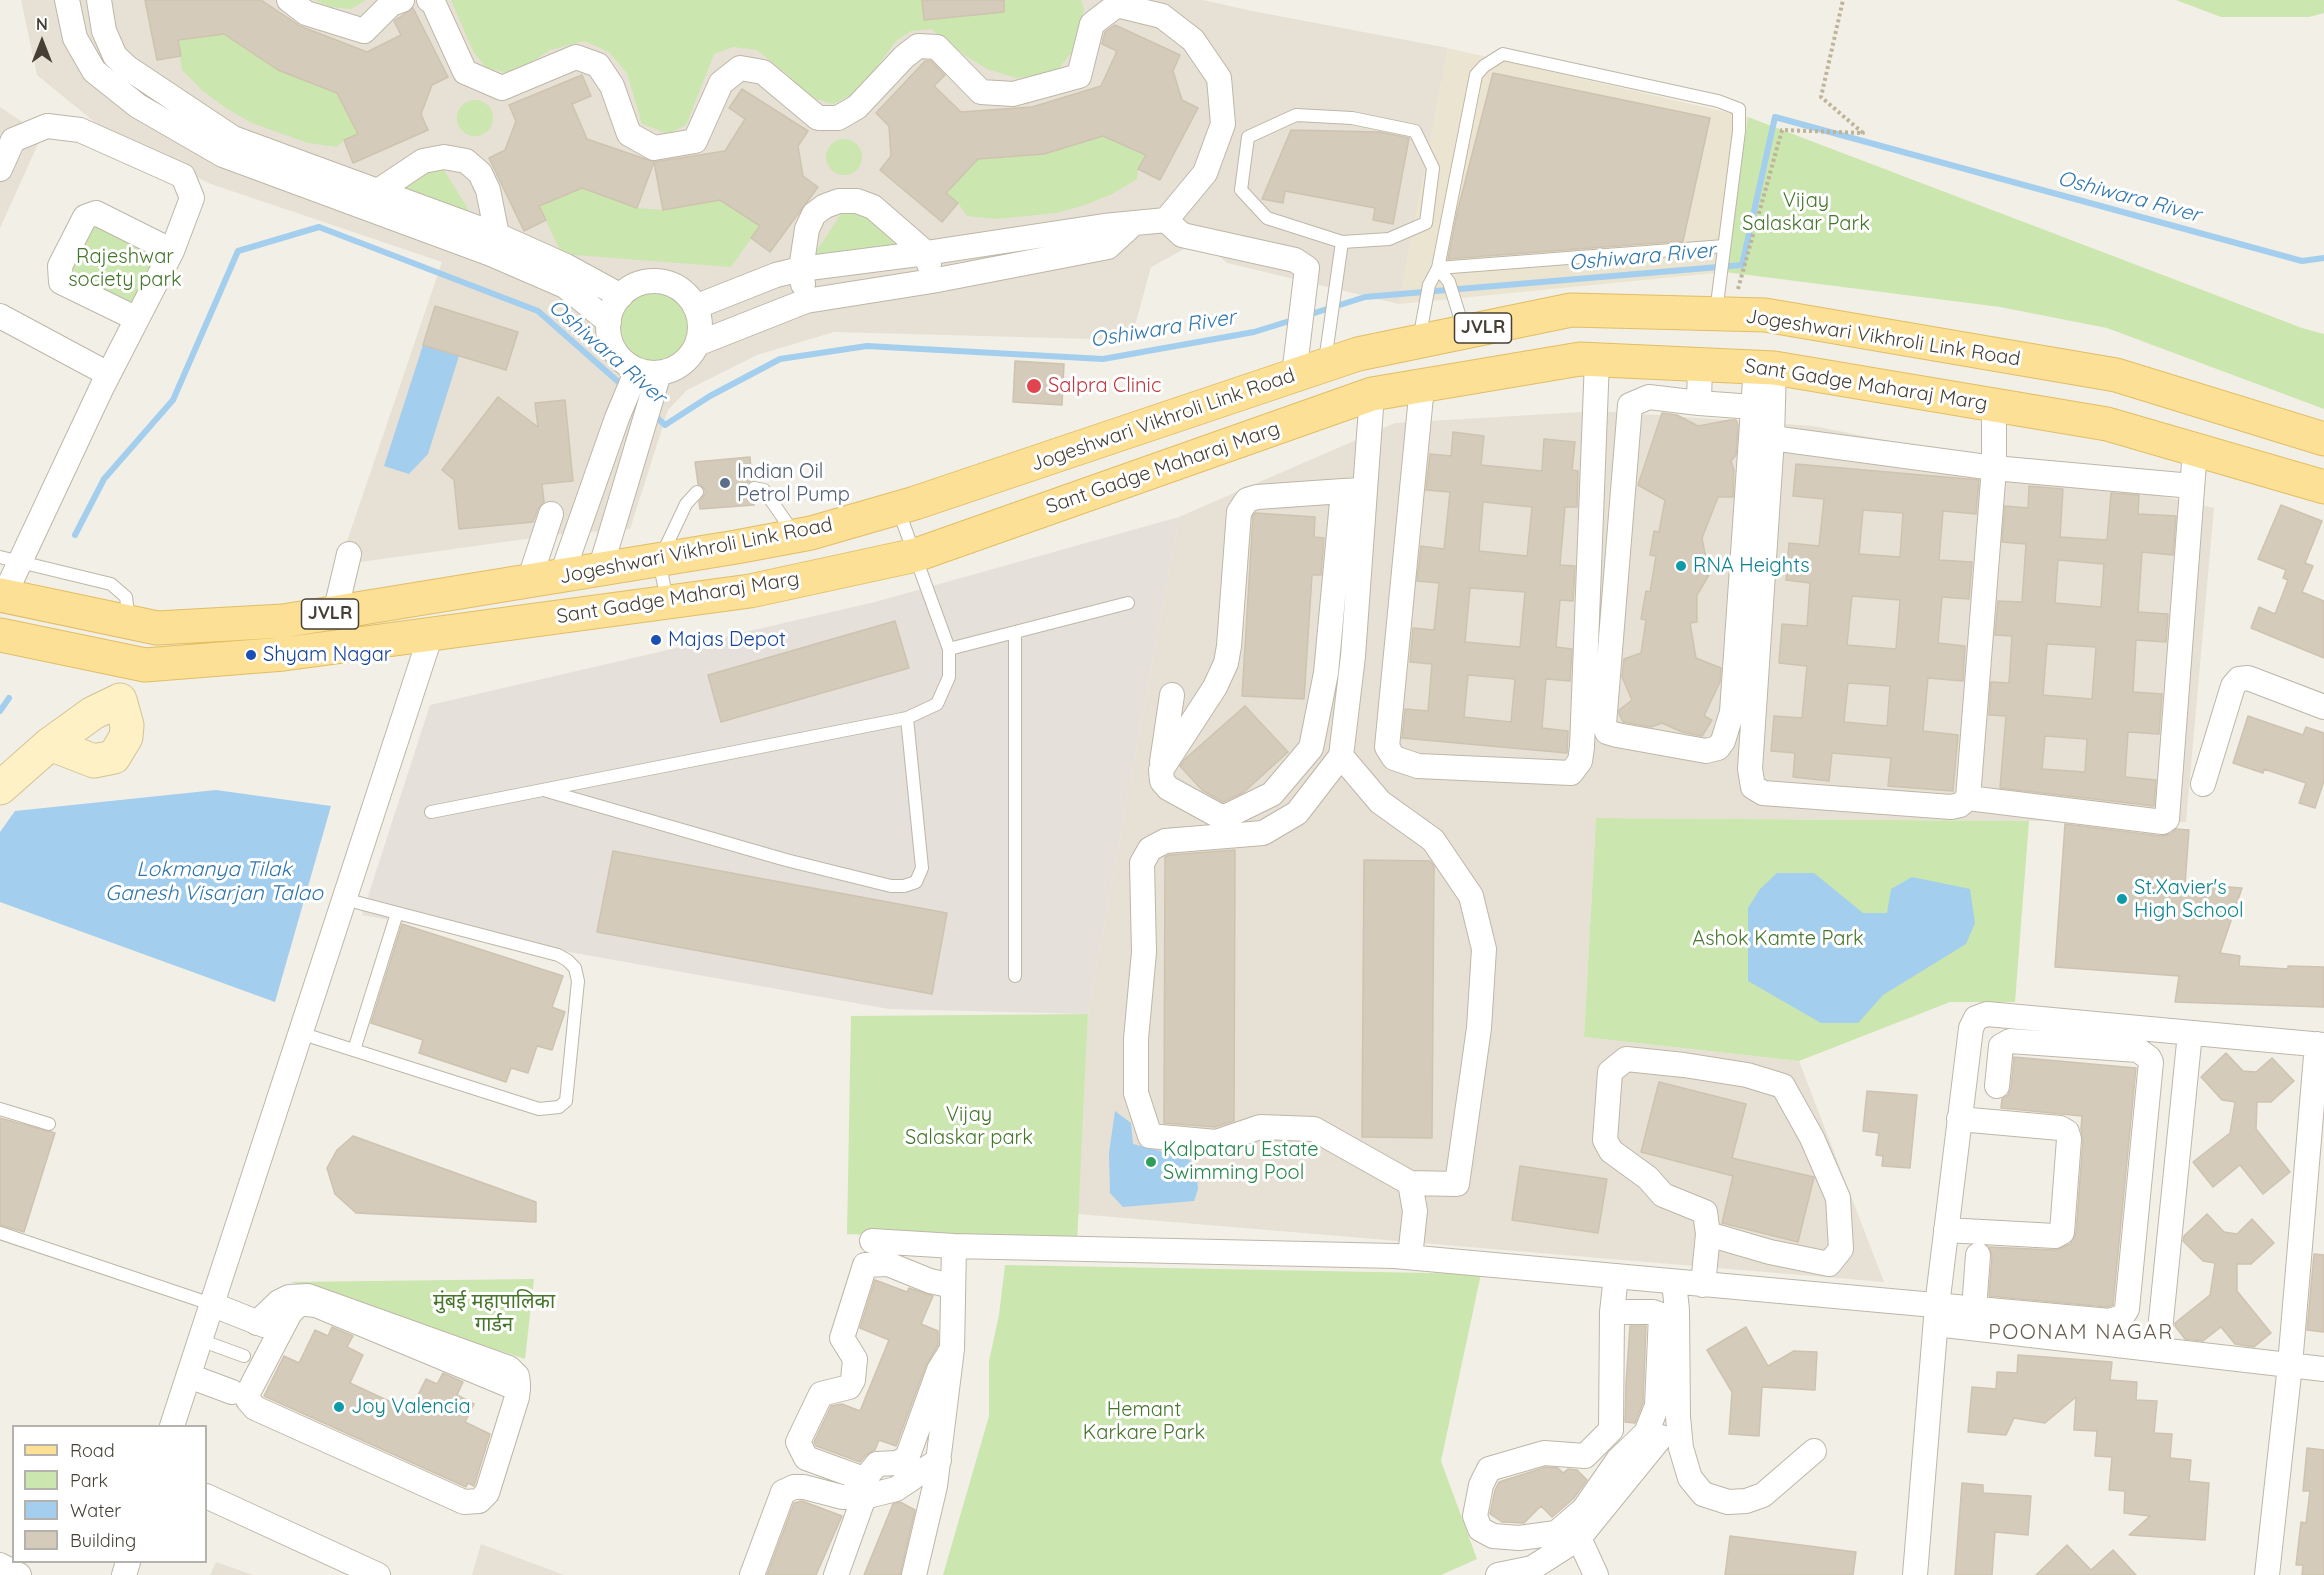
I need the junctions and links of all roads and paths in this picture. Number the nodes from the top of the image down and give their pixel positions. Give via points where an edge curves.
1 (68, 0) edge
2 (99, 0) edge
3 (290, 0) edge
4 (402, 0) edge
5 (429, 0) edge
6 (1843, 0) edge
7 (143, 78) junction
8 (129, 99) junction
9 (1206, 112) dead end
10 (1216, 143) junction
11 (0, 170) edge
12 (374, 201) junction
13 (1166, 220) junction
14 (1132, 225) junction
15 (1342, 242) junction
16 (494, 245) junction
17 (1724, 246) junction
18 (172, 251) junction
19 (926, 253) junction
20 (1438, 268) junction
21 (801, 269) junction
22 (932, 281) junction
23 (621, 296) junction
24 (806, 301) junction
25 (695, 306) junction
26 (1723, 314) junction
27 (0, 316) edge
28 (137, 319) junction
29 (609, 322) junction
30 (1465, 332) junction
31 (1418, 341) junction
32 (697, 344) junction
33 (1597, 360) junction
34 (1700, 364) junction
35 (1765, 367) junction
36 (1309, 370) junction
37 (108, 375) junction
38 (646, 385) junction
39 (1422, 386) junction
40 (1372, 394) junction
41 (1699, 403) junction
42 (1995, 405) junction
43 (1753, 407) junction
44 (1772, 438) junction
45 (2324, 439) edge
46 (2195, 450) junction
47 (1994, 468) junction
48 (2192, 486) junction
49 (2324, 487) edge
50 (754, 488) dead end
51 (1354, 491) junction
52 (697, 492) dead end
53 (897, 508) junction
54 (550, 514) dead end
55 (796, 536) junction
56 (349, 554) dead end
57 (916, 555) junction
58 (10, 559) edge
59 (660, 561) junction
60 (600, 570) junction
61 (561, 577) junction
62 (529, 582) junction
63 (2, 596) edge
64 (667, 601) junction
65 (1128, 603) dead end
66 (335, 613) junction
67 (143, 625) junction
68 (1015, 632) junction
69 (431, 634) junction
70 (0, 635) edge
71 (949, 649) junction
72 (145, 665) junction
73 (1172, 695) dead end
74 (120, 700) junction
75 (2324, 707) edge
76 (908, 718) junction
77 (50, 744) junction
78 (1341, 756) junction
79 (1161, 770) junction
80 (2203, 784) dead end
81 (0, 788) edge
82 (543, 790) junction
83 (1968, 798) junction
84 (431, 812) dead end
85 (344, 899) junction
86 (396, 913) junction
87 (1015, 976) dead end
88 (300, 1033) junction
89 (2190, 1033) junction
90 (2320, 1045) edge
91 (354, 1050) junction
92 (1997, 1086) dead end
93 (0, 1109) edge
94 (1959, 1119) junction
95 (49, 1124) dead end
96 (1410, 1183) junction
97 (1946, 1230) junction
98 (0, 1233) edge
99 (1708, 1234) junction
100 (872, 1241) dead end
101 (954, 1246) junction
102 (1978, 1255) dead end
103 (1410, 1257) junction
104 (1616, 1276) junction
105 (1674, 1282) junction
106 (1703, 1284) junction
107 (953, 1286) junction
108 (211, 1304) junction
109 (1974, 1309) junction
110 (1612, 1312) junction
111 (1937, 1315) junction
112 (200, 1340) junction
113 (952, 1349) junction
114 (2158, 1350) junction
115 (244, 1356) dead end
116 (2290, 1365) junction
117 (2324, 1369) edge
118 (189, 1376) junction
119 (518, 1389) junction
120 (232, 1392) dead end
121 (1678, 1417) junction
122 (172, 1425) edge
123 (1814, 1451) dead end
124 (939, 1460) junction
125 (207, 1496) edge
126 (864, 1497) junction
127 (1579, 1538) junction
128 (0, 1565) edge
129 (20, 1575) edge
130 (378, 1575) edge
131 (752, 1575) edge
132 (836, 1575) edge
133 (914, 1575) edge
134 (1498, 1575) edge
135 (1596, 1575) edge
136 (1915, 1575) edge
137 (2267, 1575) edge

1 - 8 street via 75,38 94,71
2 - 7 street via 104,31 115,56
3 - 4 street via 306,13 364,31 391,4
5 - 10 street via 465,72 502,88 576,57 598,65 612,86 629,134 654,148 695,141 722,83 740,68 763,72 818,118 838,118 857,107 918,46 937,47 981,92 1013,94 1079,76 1092,24 1117,5 1162,16 1193,40 1219,78 1223,124
6 - 26 path via 1821,98 1863,133 1782,130
7 - 8 street
7 - 12 street via 233,138
8 - 12 street via 223,155
9 - 10 street
10 - 13 street via 1205,173
11 - 18 street via 13,140 47,126 80,130 183,176 192,198
12 - 16 street
12 - 16 street via 423,161 444,156 466,161 480,173 488,190
13 - 14 street
13 - 36 street via 1182,235 1300,262 1307,268 1301,317
14 - 19 street via 1104,225
14 - 22 street via 1108,247
15 - 15 lane via 1389,238 1426,224 1433,168 1415,131 1352,118 1296,115 1248,137 1240,190 1267,218
15 - 36 lane
16 - 23 street via 566,266
16 - 29 street via 565,286
17 - 20 lane
17 - 20 lane via 1739,109 1718,100 1503,54 1476,75
17 - 26 lane via 1720,281
18 - 28 street
18 - 28 street via 96,213 85,217 80,226 60,266 61,282
19 - 21 street
19 - 21 street via 873,207 857,201 839,201 814,214 807,229
19 - 22 street
20 - 30 lane via 1451,290
20 - 31 lane via 1428,293
21 - 24 street
21 - 25 street
22 - 24 street
23 - 25 street via 646,282 661,282 675,286
23 - 29 street via 612,308
24 - 32 street
25 - 32 street via 700,320
26 - 30 main road, Jogeshwari Vikhroli Link Road / JVLR via 1571,310
26 - 45 main road, Jogeshwari Vikhroli Link Road / JVLR via 1766,315 2116,375
27 - 37 street
28 - 37 street
29 - 38 street via 613,348
30 - 31 main road, Jogeshwari Vikhroli Link Road / JVLR
31 - 36 main road, Jogeshwari Vikhroli Link Road / JVLR
32 - 38 street via 686,361
33 - 34 main road, Sant Gadge Maharaj Marg / JVLR
33 - 39 main road, Sant Gadge Maharaj Marg / JVLR via 1580,359
33 - 39 street via 1582,747 1580,761 1571,773 1418,766 1394,758 1387,747
34 - 35 main road, Sant Gadge Maharaj Marg / JVLR
34 - 41 street
35 - 42 main road, Sant Gadge Maharaj Marg / JVLR
35 - 43 street
35 - 44 street
36 - 53 main road, Jogeshwari Vikhroli Link Road / JVLR
37 - 58 street
38 - 60 street
38 - 61 street via 623,405
39 - 40 main road, Sant Gadge Maharaj Marg / JVLR
40 - 51 street
40 - 57 main road, Sant Gadge Maharaj Marg / JVLR
41 - 43 street
41 - 43 street via 1649,397 1630,405 1604,724 1607,732 1617,735 1706,751 1718,748 1723,741 1732,712
42 - 46 main road, Sant Gadge Maharaj Marg / JVLR via 2107,424
42 - 47 street
44 - 47 street
44 - 83 street via 1750,769 1753,788 1762,793 1951,807
46 - 48 street
46 - 49 main road, Sant Gadge Maharaj Marg / JVLR
47 - 48 street
47 - 83 street
48 - 83 street via 2167,819 2163,822
50 - 55 lane via 764,490
51 - 78 street via 1353,656
51 - 79 street via 1257,497 1242,506 1226,663 1215,687
51 - 79 street via 1311,748 1272,794 1227,816 1211,813 1168,788 1162,781
52 - 59 lane via 686,504
53 - 55 main road, Jogeshwari Vikhroli Link Road / JVLR
53 - 57 lane
54 - 62 street
55 - 59 main road, Jogeshwari Vikhroli Link Road / JVLR
56 - 66 street
57 - 64 main road, Sant Gadge Maharaj Marg / JVLR via 750,591
57 - 71 lane
58 - 63 street
58 - 67 lane via 111,584 126,597
59 - 60 main road, Jogeshwari Vikhroli Link Road / JVLR
59 - 64 lane
60 - 61 main road, Jogeshwari Vikhroli Link Road / JVLR
61 - 62 main road, Jogeshwari Vikhroli Link Road / JVLR
62 - 66 main road, Jogeshwari Vikhroli Link Road / JVLR
63 - 67 main road, Jogeshwari Vikhroli Link Road / JVLR
64 - 69 main road, Sant Gadge Maharaj Marg / JVLR
65 - 68 lane
66 - 67 main road, Jogeshwari Vikhroli Link Road / JVLR via 283,621
67 - 72 main road
68 - 71 lane
68 - 87 lane
69 - 72 main road, Sant Gadge Maharaj Marg / JVLR via 284,654
69 - 85 street
70 - 72 main road, Sant Gadge Maharaj Marg / JVLR
71 - 76 lane via 949,676 937,704
72 - 74 main road
73 - 79 street
74 - 77 main road via 93,713
74 - 77 main road via 126,737 114,757 94,761
75 - 80 street via 2248,678 2239,679 2233,686
76 - 82 lane
76 - 82 lane via 922,868 916,882 904,886 786,860
77 - 81 main road
78 - 96 street via 1380,802 1433,840 1471,896 1484,949 1479,1028 1457,1184
78 - 96 street via 1297,813 1263,833 1166,841 1150,849 1142,863 1144,952 1136,1039 1136,1093 1150,1136 1216,1142 1260,1127 1314,1129
82 - 84 lane
85 - 86 lane
85 - 88 street
86 - 91 lane
86 - 91 lane via 558,955 575,968 578,981 566,1101 559,1107 539,1109
88 - 91 lane
88 - 108 street
89 - 90 street
89 - 94 street via 1981,1015 1971,1028
89 - 114 street
90 - 116 street
92 - 109 street via 2001,1046 2010,1041 2138,1050 2151,1062 2125,1314 2110,1321
93 - 95 lane
94 - 97 street
94 - 97 street via 2060,1128 2067,1132 2062,1232 2055,1236
96 - 103 street via 1415,1211
97 - 111 street
98 - 108 lane
99 - 99 street via 1705,1212 1663,1195 1648,1178 1611,1151 1605,1140 1610,1072 1626,1059 1747,1075 1783,1086 1812,1138 1838,1198 1840,1249 1829,1264
99 - 106 street
100 - 101 street
101 - 103 street
101 - 107 street
102 - 109 street
103 - 104 street
104 - 105 street
104 - 110 street
105 - 106 street
105 - 121 street
106 - 111 street
107 - 113 street
107 - 113 street via 888,1264 865,1265 842,1338 855,1359 853,1380 849,1387 821,1394 798,1442 806,1458 861,1478 877,1464 907,1458 939,1370
108 - 112 street
108 - 119 street via 261,1324 279,1302 308,1296 500,1363 517,1376
109 - 111 street
110 - 110 street via 1611,1430 1585,1456 1544,1453 1489,1469 1481,1485 1475,1516 1480,1529 1493,1536 1519,1538 1556,1533 1584,1509 1618,1460 1646,1434 1657,1406 1661,1315
111 - 114 street
111 - 136 street
112 - 115 lane
112 - 118 street
113 - 124 street
114 - 116 street
116 - 117 street
116 - 137 street
118 - 120 street
118 - 122 street
119 - 119 street via 487,1493 472,1503 255,1408 248,1393 290,1313 299,1304 316,1305
121 - 123 street via 1681,1448 1690,1478 1704,1494 1728,1502 1763,1495
121 - 127 street
124 - 126 street via 896,1489
124 - 133 street
125 - 130 street
126 - 131 street via 842,1497 804,1487 783,1492
126 - 132 street
127 - 134 street via 1532,1568
127 - 135 street
128 - 129 street

